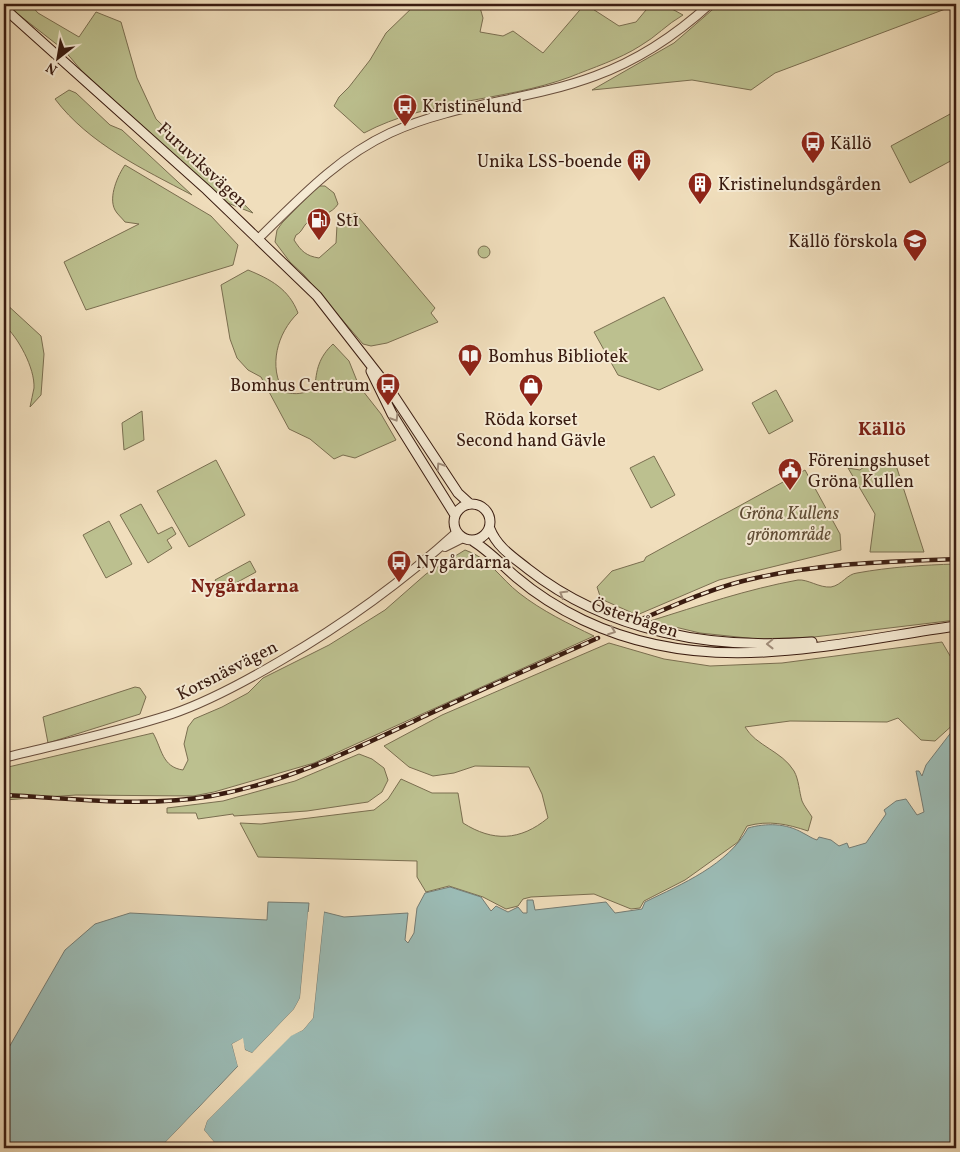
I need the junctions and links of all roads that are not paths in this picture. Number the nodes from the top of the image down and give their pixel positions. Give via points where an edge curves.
1 (710, 4) edge
2 (4, 8) edge
3 (258, 239) junction
4 (366, 359) junction
5 (470, 504) junction
6 (455, 515) junction
7 (490, 529) junction
8 (460, 535) junction
9 (473, 541) junction
10 (956, 626) edge
11 (871, 638) junction
12 (4, 758) edge

1 - 3 street via 653,49 620,66 568,84 441,114 367,144 313,186
2 - 3 main road, Furuviksvägen
3 - 4 main road, Furuviksvägen via 317,296
5 -> 4 main road, Furuviksvägen via 458,493
4 -> 6 main road, Furuviksvägen via 392,414
5 - 6 main road via 460,508
5 - 7 main road via 479,505 487,511
6 - 8 main road via 454,524
7 - 9 main road via 485,536
11 -> 7 main road, Österbågen via 735,643 694,639 649,629 619,620 566,596 506,552
8 - 9 main road
8 - 12 street, Korsnäsvägen via 334,629 220,693 172,714
9 -> 11 main road, Österbågen via 558,606 584,620 647,643 691,651 739,654 783,652
10 - 11 main road, Österbågen

